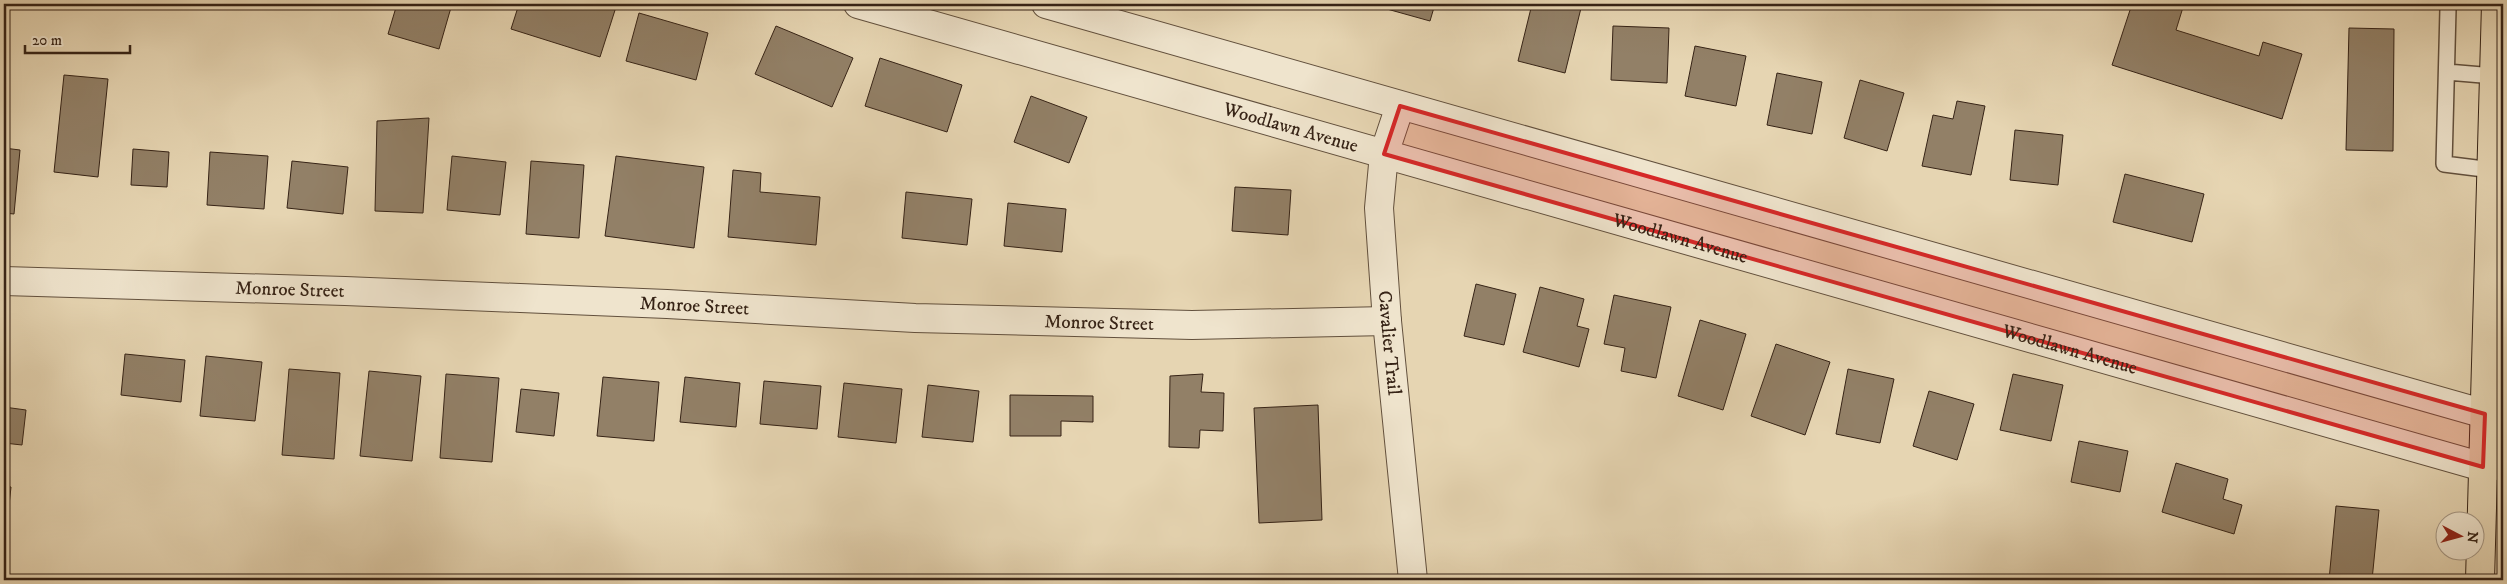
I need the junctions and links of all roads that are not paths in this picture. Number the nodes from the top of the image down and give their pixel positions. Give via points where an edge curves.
1 (858, 4) edge
2 (1046, 4) edge
3 (2496, 4) edge
4 (2448, 9) dead end
5 (2446, 72) junction
6 (2494, 76) junction
7 (1400, 106) junction
8 (1384, 154) junction
9 (2492, 170) junction
10 (4, 282) edge
11 (1387, 321) junction
12 (2494, 420) edge
13 (2493, 466) edge
14 (1413, 580) edge
15 (2480, 580) edge

1 - 8 street, Woodlawn Avenue
2 - 7 street
3 - 6 main road
4 - 5 lane
5 - 6 lane
5 - 9 lane via 2444,164
6 - 9 main road
7 - 8 street, Cavalier Trail
7 - 12 street
8 - 11 street, Cavalier Trail via 1379,208
8 - 13 street, Woodlawn Avenue
9 - 12 main road
10 - 11 street, Monroe Street via 657,303 915,318 1192,325
11 - 14 street, Cavalier Trail
12 - 13 main road
13 - 15 main road

